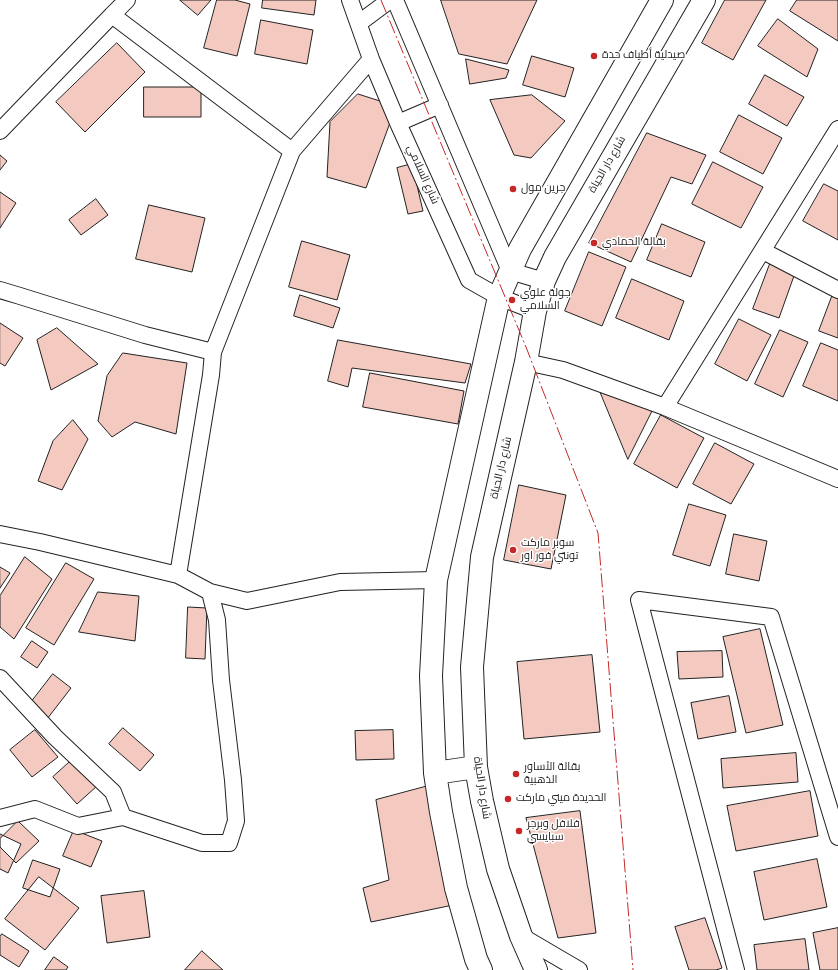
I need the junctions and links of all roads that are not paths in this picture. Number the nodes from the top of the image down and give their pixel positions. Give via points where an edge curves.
1 (127, 0) edge
2 (350, 0) edge
3 (390, 0) edge
4 (395, 0) edge
5 (662, 0) edge
6 (704, 0) edge
7 (112, 15) junction
8 (359, 23) junction
9 (371, 59) junction
10 (440, 104) junction
11 (398, 123) junction
12 (838, 129) edge
13 (0, 131) edge
14 (292, 151) junction
15 (763, 251) junction
16 (510, 271) junction
17 (544, 281) junction
18 (0, 290) edge
19 (838, 290) edge
20 (499, 297) junction
21 (535, 311) junction
22 (213, 352) junction
23 (526, 362) junction
24 (665, 408) junction
25 (838, 479) edge
26 (0, 534) edge
27 (178, 575) junction
28 (436, 580) junction
29 (210, 592) junction
30 (0, 678) edge
31 (476, 767) junction
32 (435, 773) junction
33 (123, 817) junction
34 (0, 818) edge
35 (838, 837) edge
36 (521, 936) junction
37 (481, 970) edge
38 (536, 970) edge
39 (579, 970) edge
40 (736, 970) edge

1 - 7 street
2 - 8 street, شارع السلامي
3 - 8 street
4 - 10 street
5 - 16 main road via 520,249
6 - 17 main road, شارع دار الحياة via 555,257
7 - 13 street
7 - 14 street
8 - 9 street, شارع السلامي
9 - 11 street, شارع السلامي
9 - 14 street
10 - 11 street
10 - 16 street
11 - 20 street, شارع السلامي via 469,280
12 - 15 street
14 - 22 street
15 - 19 street
15 - 24 street
16 - 17 street
16 - 20 main road
17 - 21 main road, شارع دار الحياة
18 - 22 street via 146,335
20 - 21 street, شارع السلامي
20 - 28 main road
21 - 23 main road, شارع دار الحياة
22 - 27 street
23 - 24 street via 563,370
23 - 31 main road, شارع دار الحياة via 482,558 472,667
24 - 25 street
26 - 27 street
27 - 29 street
28 - 29 street via 340,582 247,601
28 - 32 main road via 431,676
29 - 33 street via 217,620 233,780 236,821 229,843 202,843
30 - 33 street via 55,737 113,792
31 - 32 main road
31 - 36 main road, شارع دار الحياة via 498,869
32 - 37 main road via 456,888
33 - 34 street via 78,826 35,809
35 - 40 street via 771,617 639,600
36 - 38 main road, شارع دار الحياة
36 - 39 street

